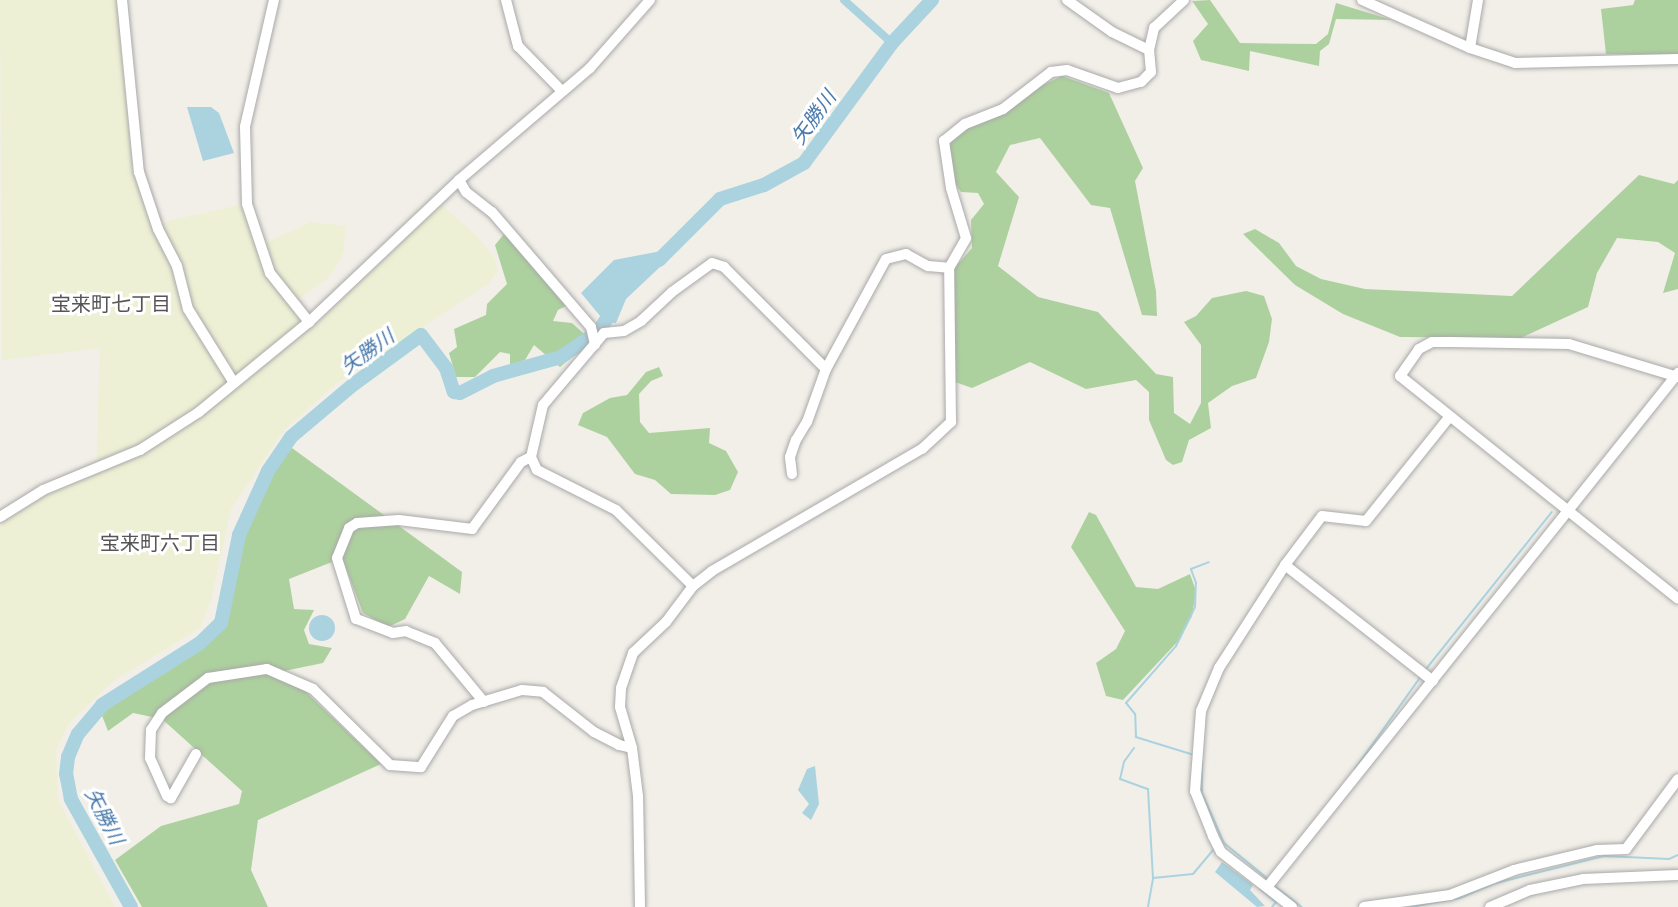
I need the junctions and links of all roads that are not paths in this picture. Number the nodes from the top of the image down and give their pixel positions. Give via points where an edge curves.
1 (122, 0) edge
2 (274, 0) edge
3 (506, 0) edge
4 (650, 0) edge
5 (1067, 0) edge
6 (1184, 0) edge
7 (1362, 0) edge
8 (1478, 0) edge
9 (1470, 48) junction
10 (1149, 50) junction
11 (1678, 59) edge
12 (561, 90) junction
13 (459, 180) junction
14 (949, 268) junction
15 (309, 322) junction
16 (595, 345) junction
17 (826, 369) junction
18 (1677, 375) edge
19 (234, 383) junction
20 (1450, 416) junction
21 (531, 457) junction
22 (792, 474) dead end
23 (1569, 511) junction
24 (0, 517) edge
25 (1285, 565) junction
26 (693, 586) junction
27 (1678, 599) edge
28 (1433, 681) junction
29 (484, 702) junction
30 (632, 748) junction
31 (196, 754) dead end
32 (1678, 779) edge
33 (1678, 875) edge
34 (1268, 886) junction
35 (640, 907) edge
36 (1292, 907) edge
37 (1364, 907) edge
38 (1490, 907) edge

1 - 19 street via 140,172 158,229 177,266 188,309
2 - 15 street via 245,127 247,204 270,273
3 - 12 street via 518,46
4 - 12 street via 613,45
5 - 10 street via 1112,32
6 - 10 street via 1159,21
7 - 9 street
8 - 9 street
9 - 11 street via 1533,66
10 - 14 street via 1151,72 1128,88 1067,70 1052,72 1003,109 965,124 948,136 943,150 966,238
12 - 13 street
13 - 15 street
13 - 16 street via 466,192 492,212 591,327
14 - 17 street via 928,266 906,254 886,259
14 - 26 street via 951,422 922,449 724,563
15 - 19 street
16 - 17 street via 604,333 624,331 641,321 706,266 718,264
16 - 21 street via 543,405
17 - 22 street via 790,457
18 - 20 street via 1569,344 1432,342 1419,349 1400,376
18 - 23 street
19 - 24 street via 162,437 44,490
20 - 23 street
20 - 25 street via 1366,521 1322,516
21 - 26 street via 537,470 616,510
21 - 29 street via 521,462 472,529 399,520 357,523 347,531 336,558 356,619 393,633 406,631 435,643
23 - 27 street
23 - 28 street
25 - 28 street
25 - 34 street via 1220,668 1201,711 1196,761 1197,801 1221,852
26 - 30 street via 666,622 633,653 620,707
28 - 34 street
29 - 30 street via 522,690 543,692 594,732 619,746
29 - 31 street via 453,716 425,765 408,767 390,765 313,689 272,670 220,673 182,695 151,730 150,758 167,796 171,798
30 - 35 street via 638,796
32 - 37 street via 1626,849 1597,850 1514,870 1450,895
33 - 38 street via 1583,879 1530,890
34 - 36 street

